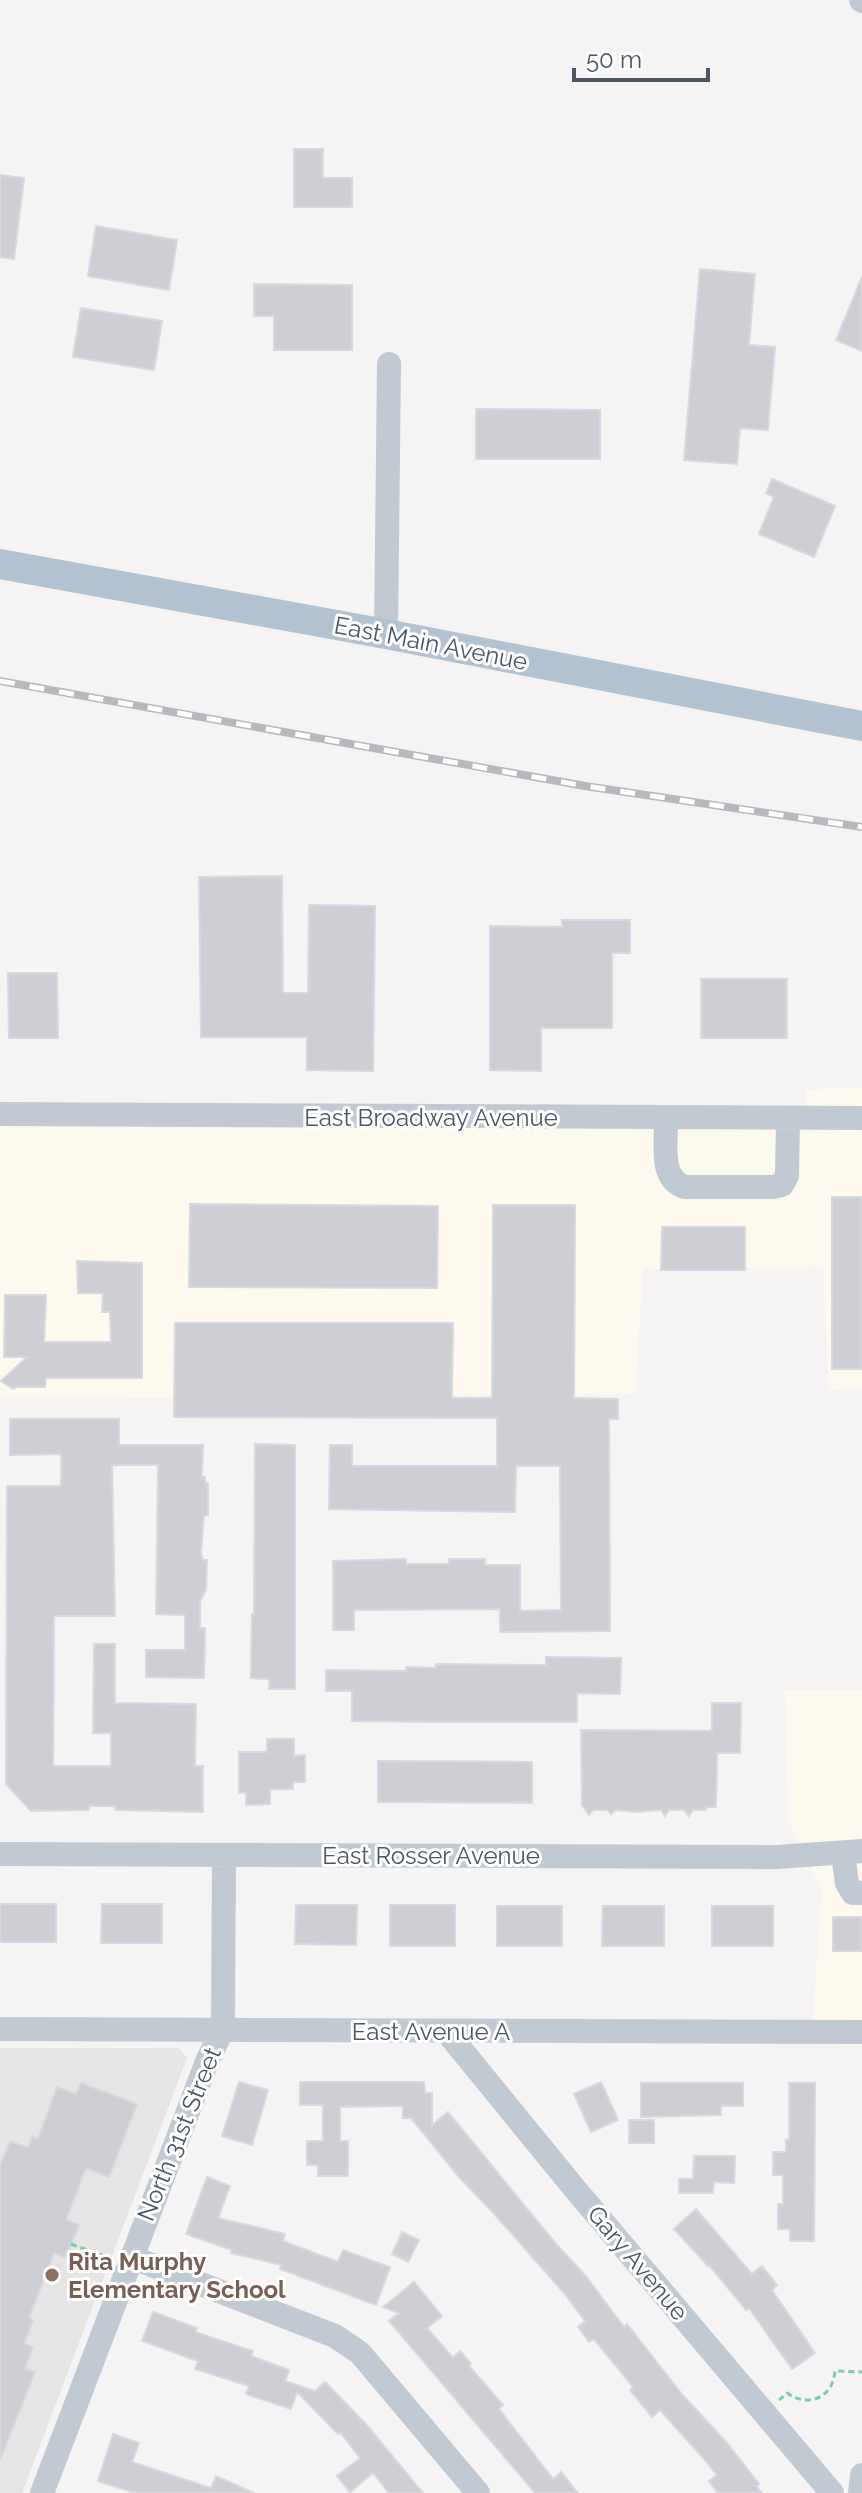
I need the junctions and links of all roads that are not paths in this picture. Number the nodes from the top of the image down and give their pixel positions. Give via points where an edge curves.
1 (389, 364) dead end
2 (0, 564) edge
3 (386, 634) junction
4 (862, 726) edge
5 (0, 1114) edge
6 (666, 1118) junction
7 (862, 1118) edge
8 (788, 1119) junction
9 (852, 1853) edge
10 (0, 1854) edge
11 (224, 1855) junction
12 (862, 1893) edge
13 (0, 2029) edge
14 (223, 2029) junction
15 (446, 2031) junction
16 (862, 2032) edge
17 (131, 2257) junction
18 (862, 2475) edge
19 (42, 2493) edge
20 (478, 2493) edge
21 (832, 2493) edge
22 (860, 2493) edge

1 - 3 street
2 - 3 main road, East Main Avenue
3 - 4 main road, East Main Avenue
5 - 6 street, East Broadway Avenue
6 - 8 street, East Broadway Avenue
6 - 8 street via 667,1170 685,1187 782,1185 787,1176
7 - 8 street, East Broadway Avenue
9 - 11 street, East Rosser Avenue
9 - 12 street via 847,1883 853,1893
10 - 11 street, East Rosser Avenue
11 - 14 street, North 31st Street
13 - 14 street, East Avenue A
14 - 15 street, East Avenue A
14 - 17 street, North 31st Street
15 - 16 street, East Avenue A
15 - 21 street, Gary Avenue
17 - 19 street, North 31st Street
17 - 20 street via 348,2344
18 - 22 street

